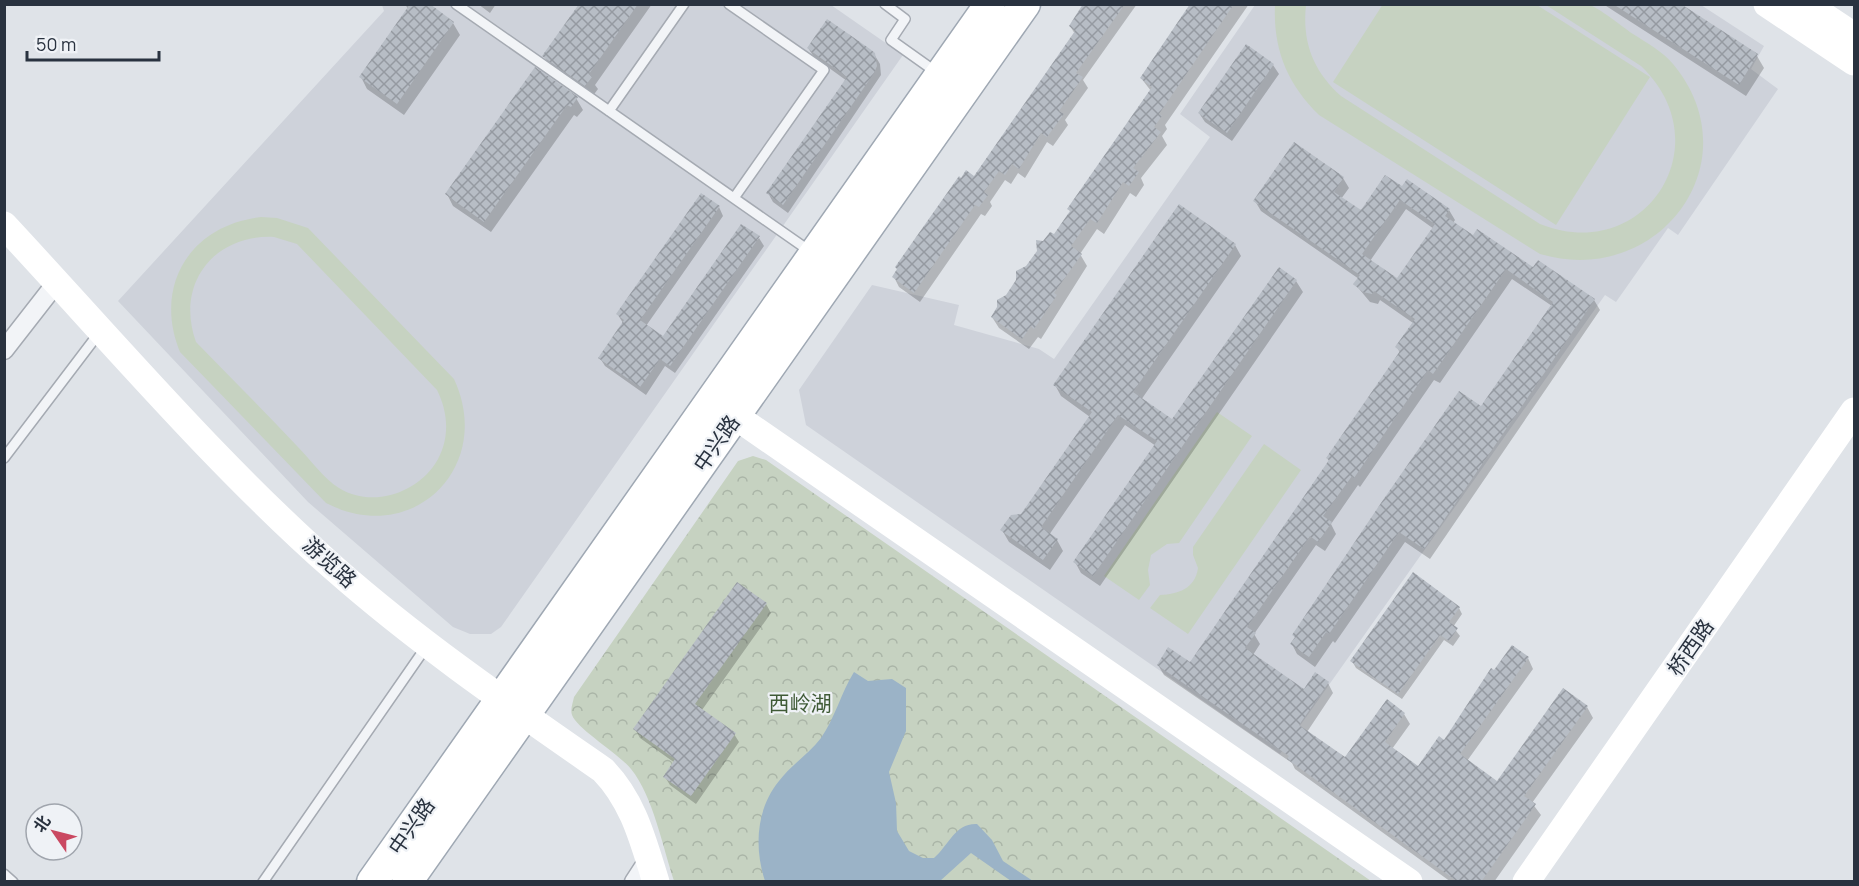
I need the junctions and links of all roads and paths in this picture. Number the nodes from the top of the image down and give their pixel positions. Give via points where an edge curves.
1 (456, 4) edge
2 (684, 4) edge
3 (729, 4) edge
4 (885, 4) edge
5 (904, 4) edge
6 (990, 4) edge
7 (1025, 4) edge
8 (1767, 4) edge
9 (1806, 4) edge
10 (898, 13) junction
11 (1854, 36) edge
12 (1854, 62) edge
13 (940, 75) junction
14 (609, 111) junction
15 (734, 198) junction
16 (4, 225) edge
17 (814, 254) junction
18 (57, 282) junction
19 (101, 330) junction
20 (4, 350) edge
21 (1854, 411) edge
22 (735, 416) junction
23 (4, 458) edge
24 (428, 646) junction
25 (512, 707) junction
26 (653, 870) edge
27 (4, 874) edge
28 (13, 882) edge
29 (263, 882) edge
30 (372, 882) edge
31 (406, 882) edge
32 (634, 882) edge
33 (1409, 882) edge
34 (1526, 882) edge

1 - 14 lane
2 - 14 lane
3 - 15 lane via 824,70
4 - 10 lane
5 - 10 lane
6 - 13 main road, 中兴路
7 - 22 main road, 中兴路
8 - 12 street
9 - 11 street
10 - 13 lane via 905,19 891,40
13 - 17 main road, 中兴路
14 - 15 lane
15 - 17 lane
16 - 18 street, 游览路
17 - 25 main road, 中兴路
18 - 19 street, 游览路
18 - 20 street
19 - 23 lane
19 - 24 street, 游览路 via 212,450 318,552
21 - 34 street, 桥西路
22 - 25 main road, 中兴路
22 - 33 street
24 - 25 street, 游览路
24 - 29 lane
25 - 26 street, 游览路 via 616,783 633,810
25 - 30 main road, 中兴路
25 - 31 main road, 中兴路
26 - 32 street
27 - 28 lane

